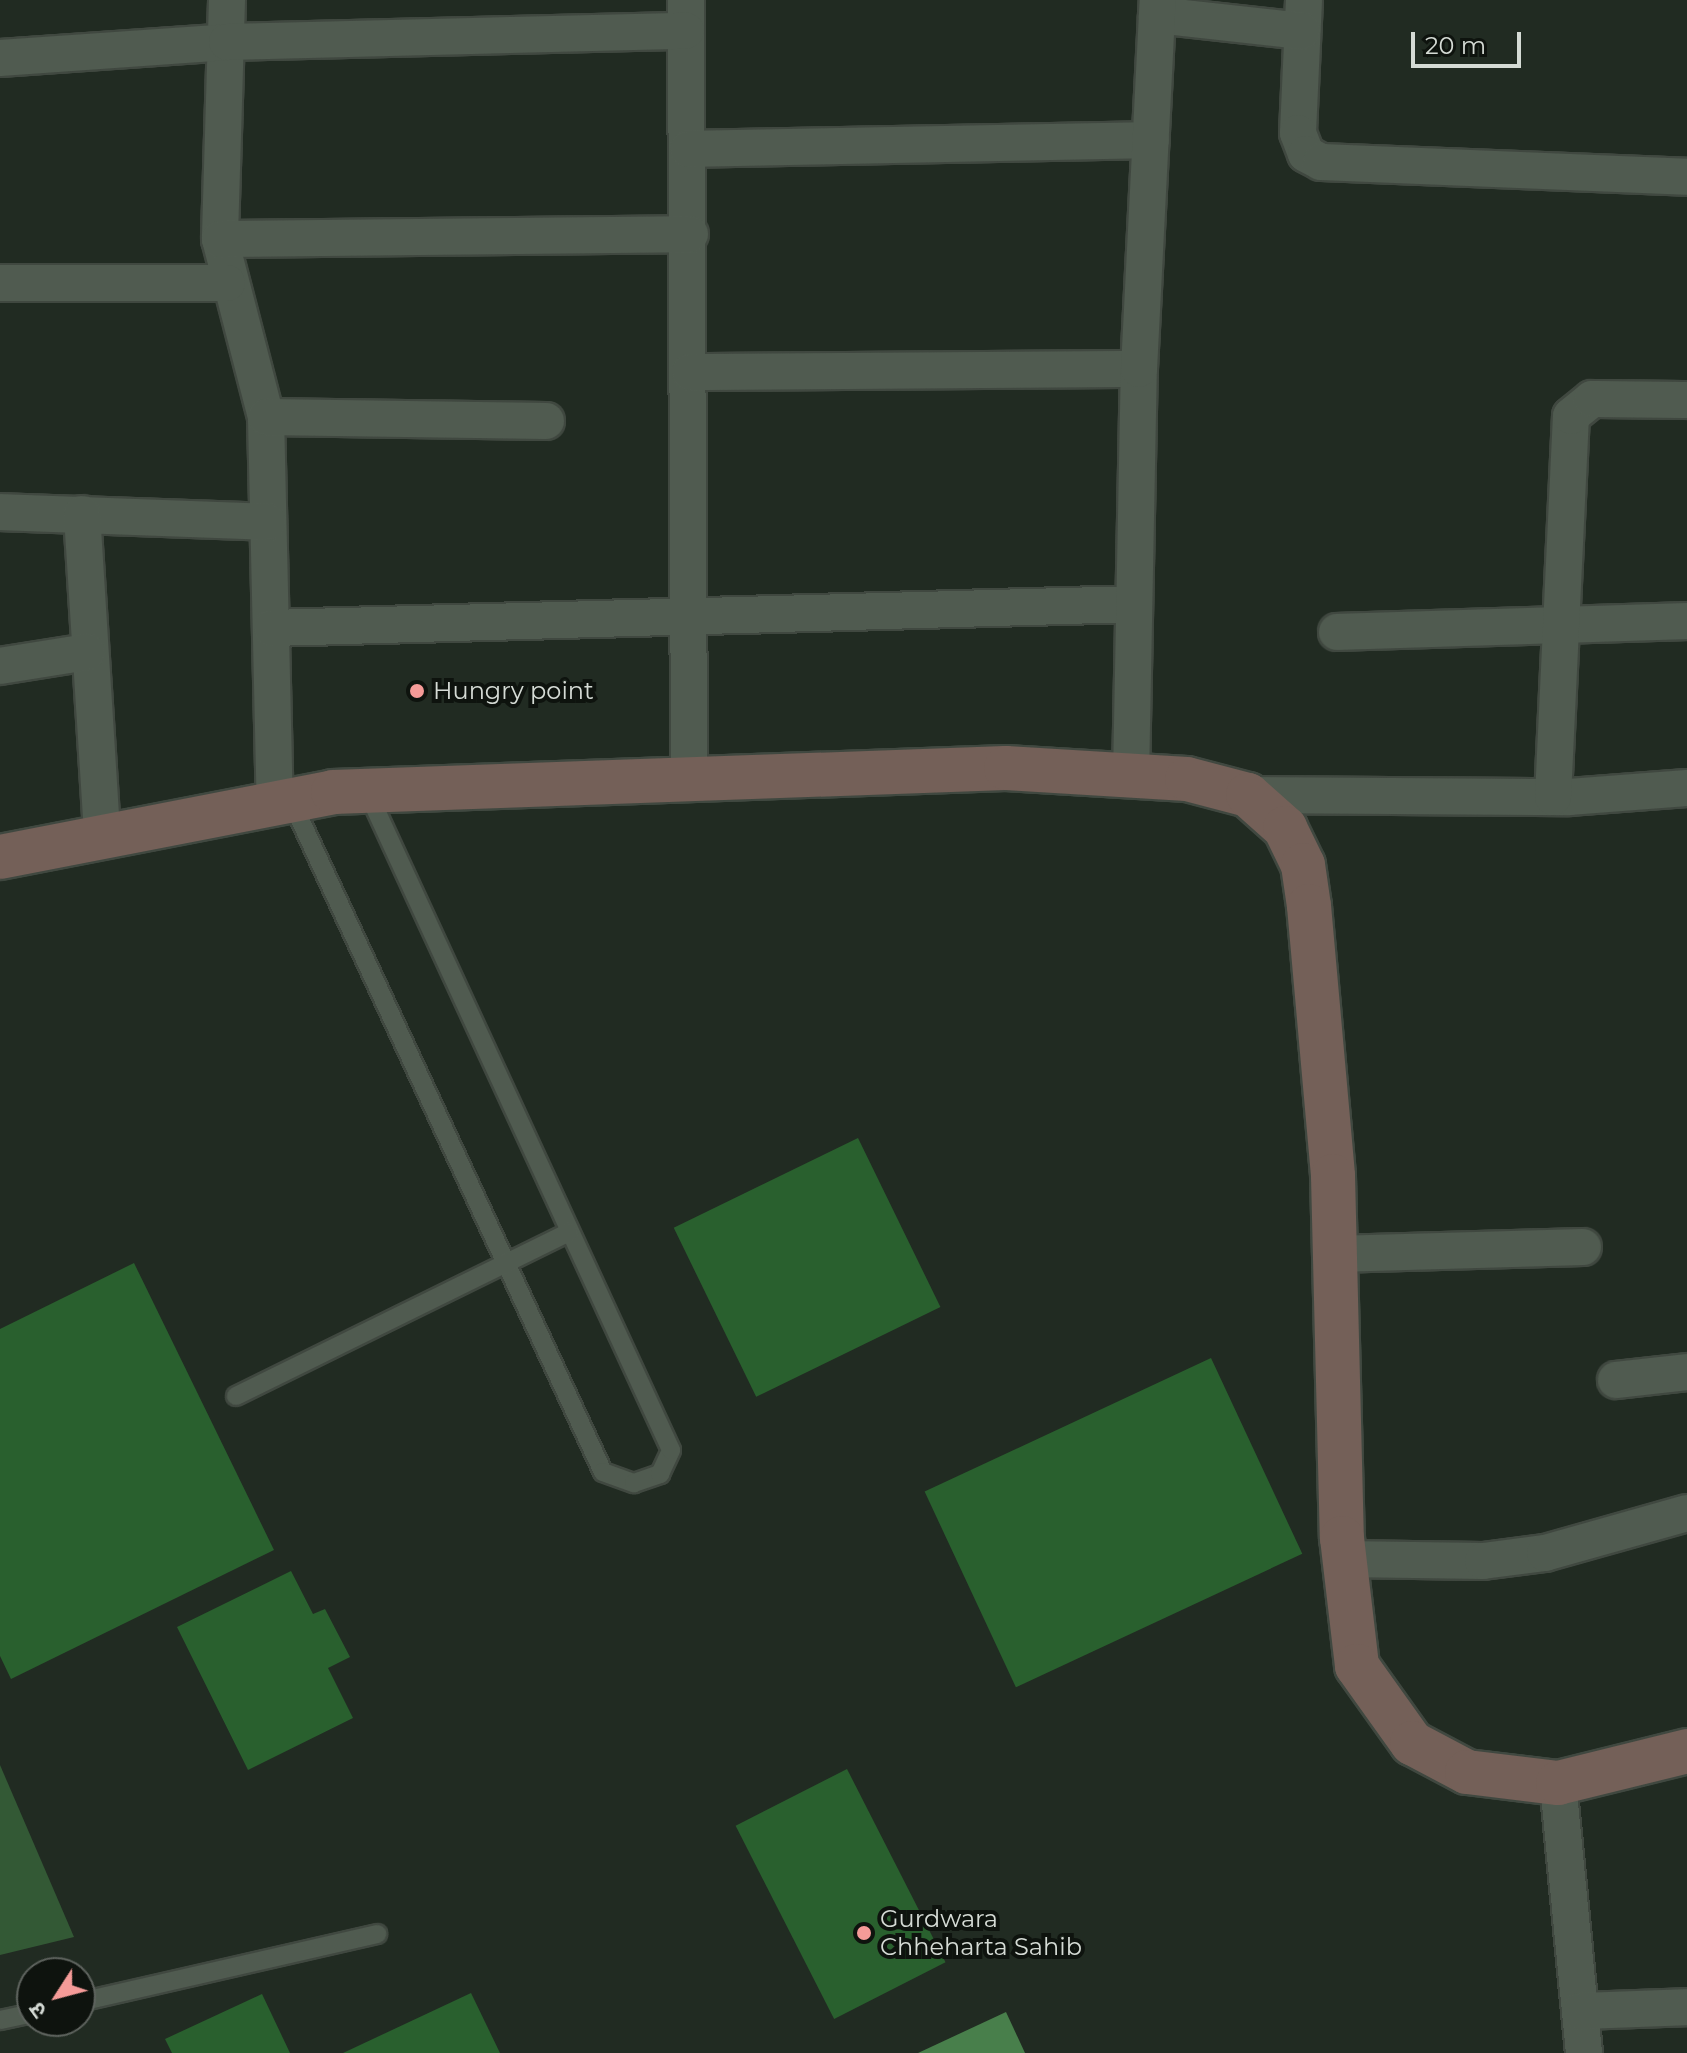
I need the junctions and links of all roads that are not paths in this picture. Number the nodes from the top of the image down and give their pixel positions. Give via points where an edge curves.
1 (227, 0) edge
2 (1158, 7) edge
3 (1303, 15) edge
4 (686, 16) edge
5 (227, 42) junction
6 (0, 58) edge
7 (1151, 140) junction
8 (688, 149) junction
9 (1687, 177) edge
10 (690, 234) junction
11 (220, 239) junction
12 (0, 283) edge
13 (227, 283) junction
14 (1139, 369) junction
15 (690, 372) junction
16 (1687, 400) edge
17 (266, 417) junction
18 (546, 421) dead end
19 (0, 512) edge
20 (82, 514) junction
21 (268, 522) junction
22 (1134, 604) junction
23 (684, 615) junction
24 (1687, 621) edge
25 (272, 628) junction
26 (1561, 628) junction
27 (1337, 632) dead end
28 (87, 652) junction
29 (0, 666) edge
30 (689, 776) junction
31 (1131, 777) junction
32 (1687, 788) edge
33 (367, 791) junction
34 (1248, 795) junction
35 (1553, 797) junction
36 (282, 798) junction
37 (102, 834) junction
38 (0, 857) edge
39 (569, 1232) junction
40 (1583, 1247) dead end
41 (1335, 1254) junction
42 (506, 1262) junction
43 (1687, 1372) edge
44 (1616, 1380) dead end
45 (236, 1396) dead end
46 (1687, 1513) edge
47 (1344, 1559) junction
48 (1687, 1751) edge
49 (1558, 1783) junction
50 (377, 1934) dead end
51 (96, 1998) edge
52 (1687, 2007) edge
53 (1580, 2011) junction
54 (1584, 2053) edge

1 - 5 street
2 - 3 street
2 - 7 street
3 - 9 street via 1298,133 1306,154 1321,162
4 - 5 street
4 - 8 street
5 - 6 street
5 - 11 street
7 - 8 street
7 - 14 street
8 - 10 street
10 - 11 street
10 - 15 street
11 - 13 street
12 - 13 street
13 - 17 street via 253,353
14 - 15 street
14 - 22 street
15 - 23 street
16 - 26 street via 1592,399 1571,416
17 - 18 street
17 - 21 street
19 - 20 street
20 - 21 street
20 - 28 street
21 - 25 street
22 - 23 street
22 - 31 street
23 - 25 street
23 - 30 street
24 - 26 street
25 - 36 street
26 - 27 street
26 - 35 street
28 - 29 street
28 - 37 street
30 - 31 street via 1006,768
30 - 33 street
31 - 34 street via 1187,779
32 - 35 street
33 - 36 street
33 - 39 lane
34 - 35 street
34 - 41 street via 1285,828 1303,865
36 - 37 street
36 - 42 lane
37 - 38 street
39 - 42 lane
39 - 42 lane via 671,1450 660,1474 634,1483 603,1472
40 - 41 street
41 - 47 street
42 - 45 lane
43 - 44 street
46 - 47 street via 1545,1553 1483,1561
47 - 49 street via 1357,1666 1412,1743 1467,1772
48 - 49 street
49 - 53 street
50 - 51 lane
52 - 53 street
53 - 54 street

